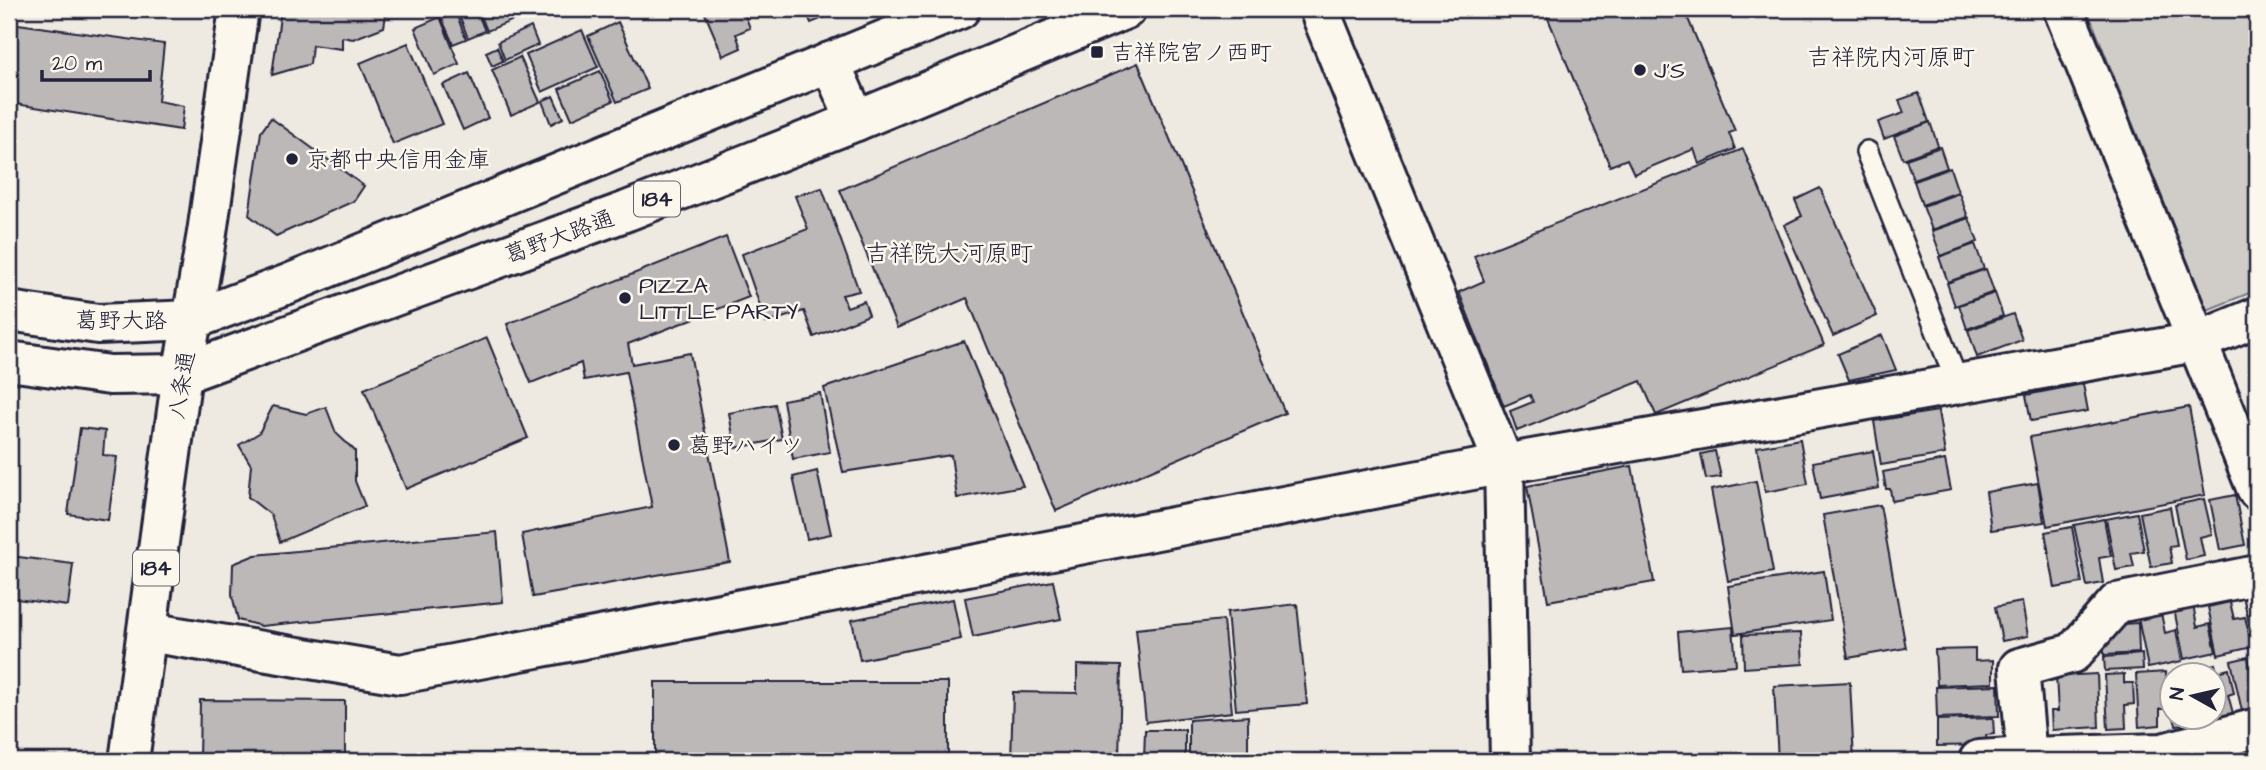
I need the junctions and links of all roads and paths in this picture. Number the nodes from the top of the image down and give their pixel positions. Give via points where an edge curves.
1 (239, 9) edge
2 (960, 9) edge
3 (1126, 9) edge
4 (1319, 9) edge
5 (2063, 9) edge
6 (830, 62) junction
7 (856, 121) junction
8 (1867, 152) dead end
9 (9, 311) edge
10 (2257, 317) edge
11 (192, 320) junction
12 (2196, 342) junction
13 (9, 361) edge
14 (182, 374) junction
15 (1958, 384) junction
16 (1504, 464) junction
17 (2257, 490) edge
18 (2257, 575) edge
19 (148, 632) junction
20 (2257, 728) edge
21 (2027, 757) junction
22 (1979, 760) dead end
23 (129, 761) edge
24 (1510, 761) edge

1 - 11 street, 八条通
2 - 6 street
3 - 7 street, 葛野大路通 / 184
4 - 16 street
5 - 12 street
6 - 7 street
6 - 11 street
7 - 14 street, 葛野大路通 / 184 via 627,211
8 - 15 lane
9 - 11 street, 葛野大路 via 98,324
10 - 12 street
11 - 14 street, 八条通 / 184
12 - 15 street
12 - 17 street
13 - 14 street via 110,375
14 - 19 street, 八条通 / 184
15 - 16 street
16 - 19 street via 400,674
16 - 24 street
18 - 21 street via 2117,603 2073,653 2019,668
19 - 23 street, 八条通 / 184
20 - 21 street via 2162,752
21 - 22 street

